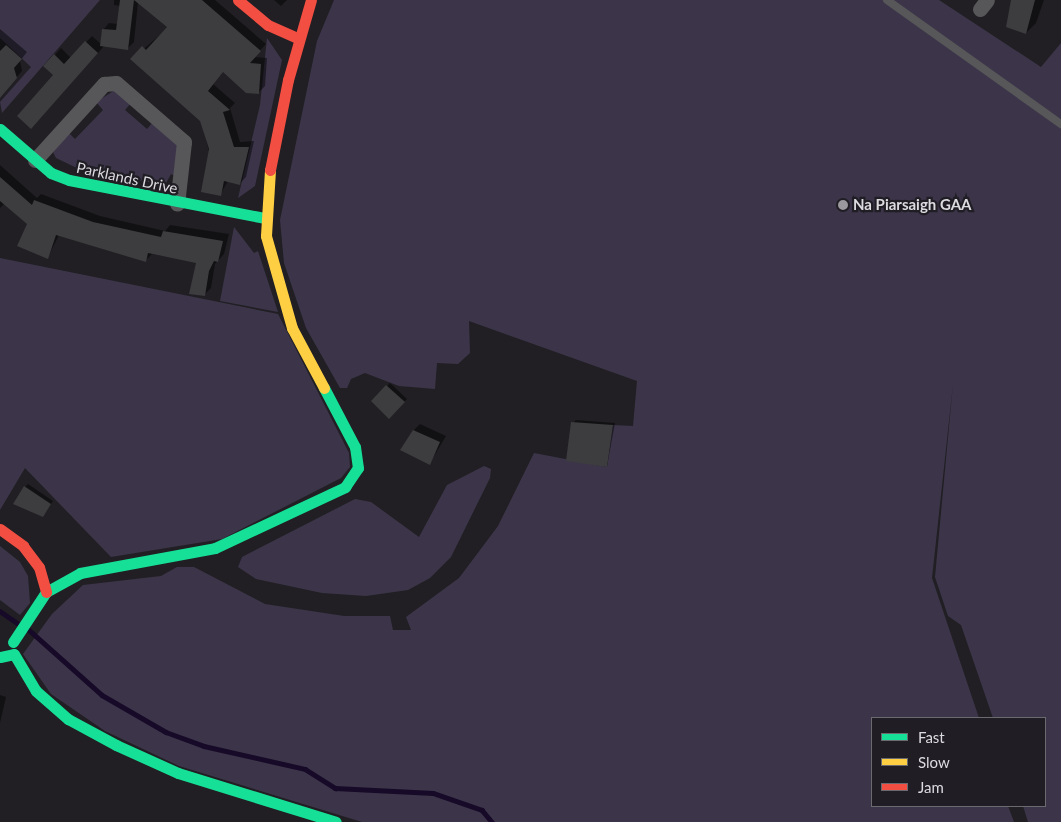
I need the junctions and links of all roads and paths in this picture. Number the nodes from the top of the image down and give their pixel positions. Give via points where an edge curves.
1 (238, 0) edge
2 (311, 0) edge
3 (887, 0) edge
4 (299, 39) junction
5 (1061, 124) edge
6 (0, 129) edge
7 (35, 160) junction
8 (177, 204) junction
9 (264, 218) junction
10 (0, 529) edge
11 (46, 592) junction
12 (9, 651) edge
13 (336, 822) edge

1 - 4 street via 268,25
2 - 4 street
3 - 5 lane
4 - 9 street via 270,169
6 - 7 street, Parklands Drive
7 - 8 street, Parklands Drive via 69,180
7 - 8 street via 104,84 116,83 184,142
8 - 9 street, Parklands Drive
9 - 11 street via 278,290 308,365 355,447 358,468 354,476 345,487 310,507 215,548 80,573
10 - 11 street via 23,546 40,567
11 - 12 street
12 - 13 street via 36,691 68,719 116,746 178,773

